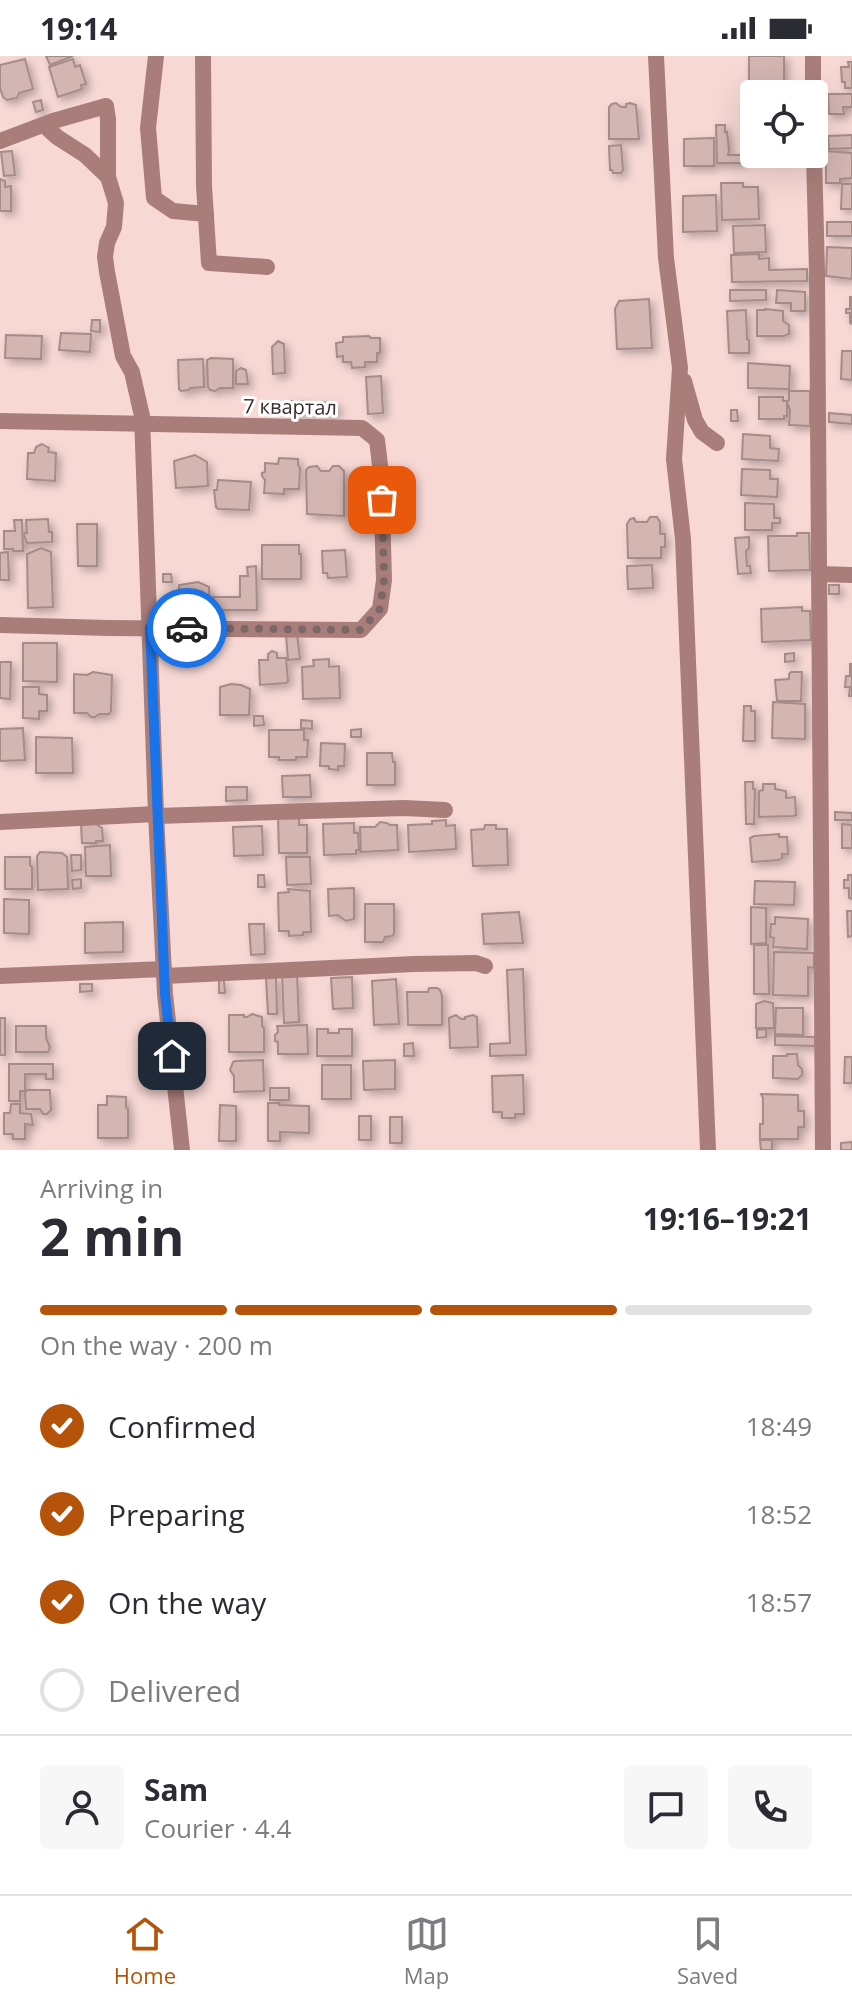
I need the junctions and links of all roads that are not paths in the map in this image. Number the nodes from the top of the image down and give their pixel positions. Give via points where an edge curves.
1 (156, 56) edge
2 (203, 56) edge
3 (656, 56) edge
4 (813, 56) edge
5 (813, 80) edge
6 (44, 125) junction
7 (0, 141) edge
8 (814, 168) edge
9 (108, 177) junction
10 (206, 214) junction
11 (267, 267) dead end
12 (680, 368) junction
13 (0, 421) edge
14 (142, 425) junction
15 (702, 432) junction
16 (676, 433) junction
17 (717, 443) dead end
18 (819, 574) junction
19 (852, 575) edge
20 (0, 625) edge
21 (150, 628) junction
22 (445, 810) dead end
23 (156, 815) junction
24 (0, 822) edge
25 (485, 966) dead end
26 (164, 972) junction
27 (0, 976) edge
28 (182, 1150) edge
29 (708, 1150) edge
30 (823, 1150) edge

1 - 10 street via 148,128 154,198 173,211
2 - 10 street
3 - 12 street via 666,258
4 - 5 street
6 - 7 street
6 - 9 street
6 - 9 street via 106,106
8 - 18 street
9 - 14 street via 116,203 107,272
10 - 11 street via 209,263
12 - 15 street
12 - 16 street
13 - 14 street, 7 квартал
14 - 21 street
14 - 21 street, 7 квартал via 362,428 377,440 381,474 384,580 380,609 361,630
15 - 16 street via 686,428
15 - 17 street
16 - 29 street
18 - 19 street
18 - 30 street
20 - 21 street
21 - 23 street
22 - 23 street
23 - 24 street
23 - 26 street
25 - 26 street
26 - 27 street
26 - 28 street

